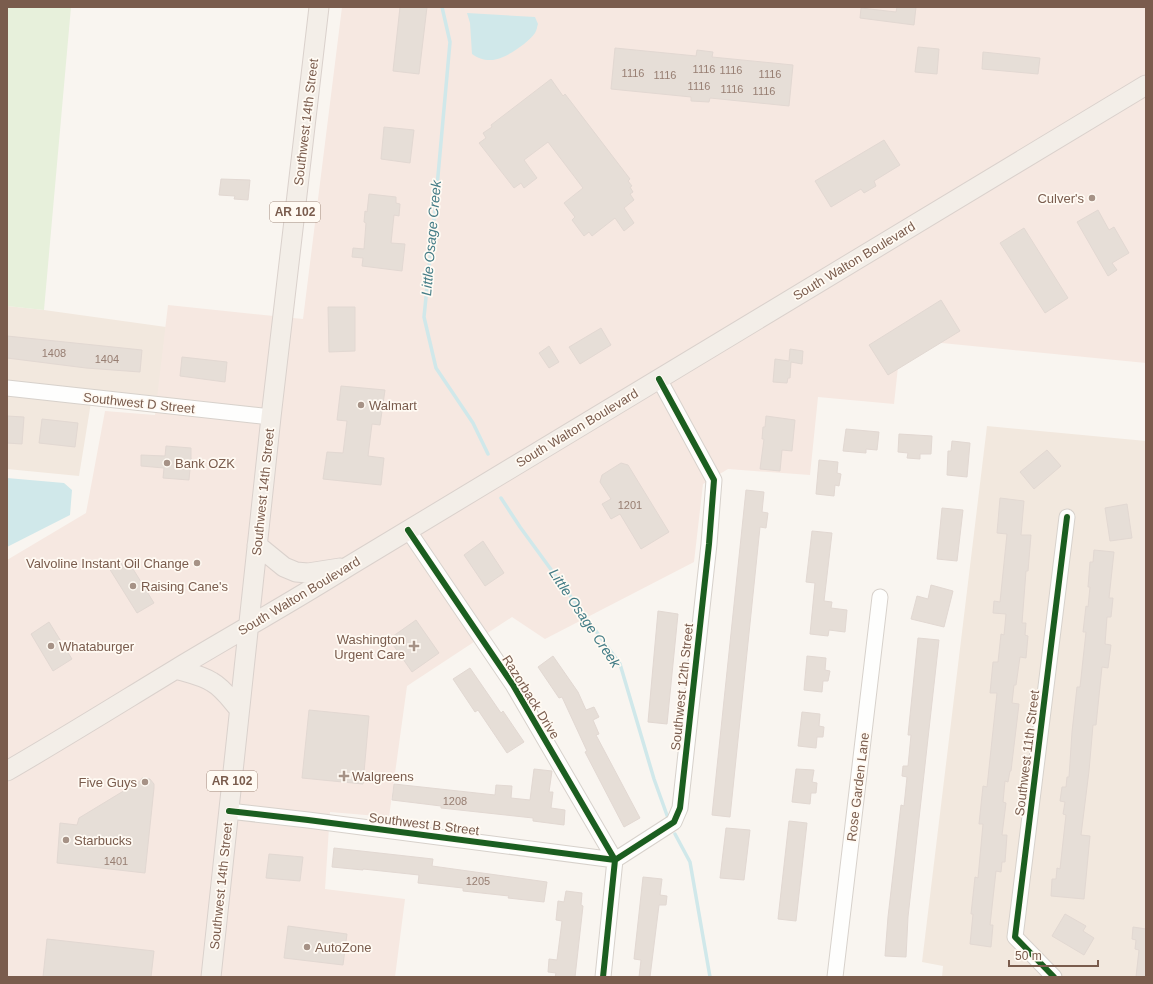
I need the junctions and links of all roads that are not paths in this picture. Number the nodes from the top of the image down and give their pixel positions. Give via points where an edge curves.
1 (319, 7) edge
2 (1146, 85) edge
3 (659, 379) junction
4 (7, 388) edge
5 (271, 417) junction
6 (1067, 517) dead end
7 (408, 530) junction
8 (257, 545) junction
9 (349, 566) junction
10 (880, 597) dead end
11 (249, 626) junction
12 (176, 670) junction
13 (239, 709) junction
14 (7, 771) edge
15 (229, 811) junction
16 (615, 860) junction
17 (211, 977) edge
18 (603, 977) edge
19 (835, 977) edge
20 (1054, 977) edge

1 - 5 main road, Southwest 14th Street / AR 102
2 - 3 main road, South Walton Boulevard
3 - 7 main road, South Walton Boulevard
3 - 16 street, Southwest 12th Street via 714,480 709,544 680,808 674,822
4 - 5 street, Southwest D Street
5 - 8 main road, Southwest 14th Street / AR 102
6 - 20 street, Southwest 11th Street via 1015,937
7 - 9 main road, South Walton Boulevard
7 - 16 street, Razorback Drive via 513,685
8 - 9 main road via 284,567 296,572 308,573
8 - 11 main road, Southwest 14th Street / AR 102
9 - 11 main road, South Walton Boulevard
10 - 19 street, Rose Garden Lane
11 - 12 main road, South Walton Boulevard
11 - 13 main road, Southwest 14th Street / AR 102
12 - 13 main road via 213,682
12 - 14 main road, South Walton Boulevard
13 - 15 main road, Southwest 14th Street / AR 102
15 - 16 street, Southwest B Street
15 - 17 main road, Southwest 14th Street / AR 102
16 - 18 street

